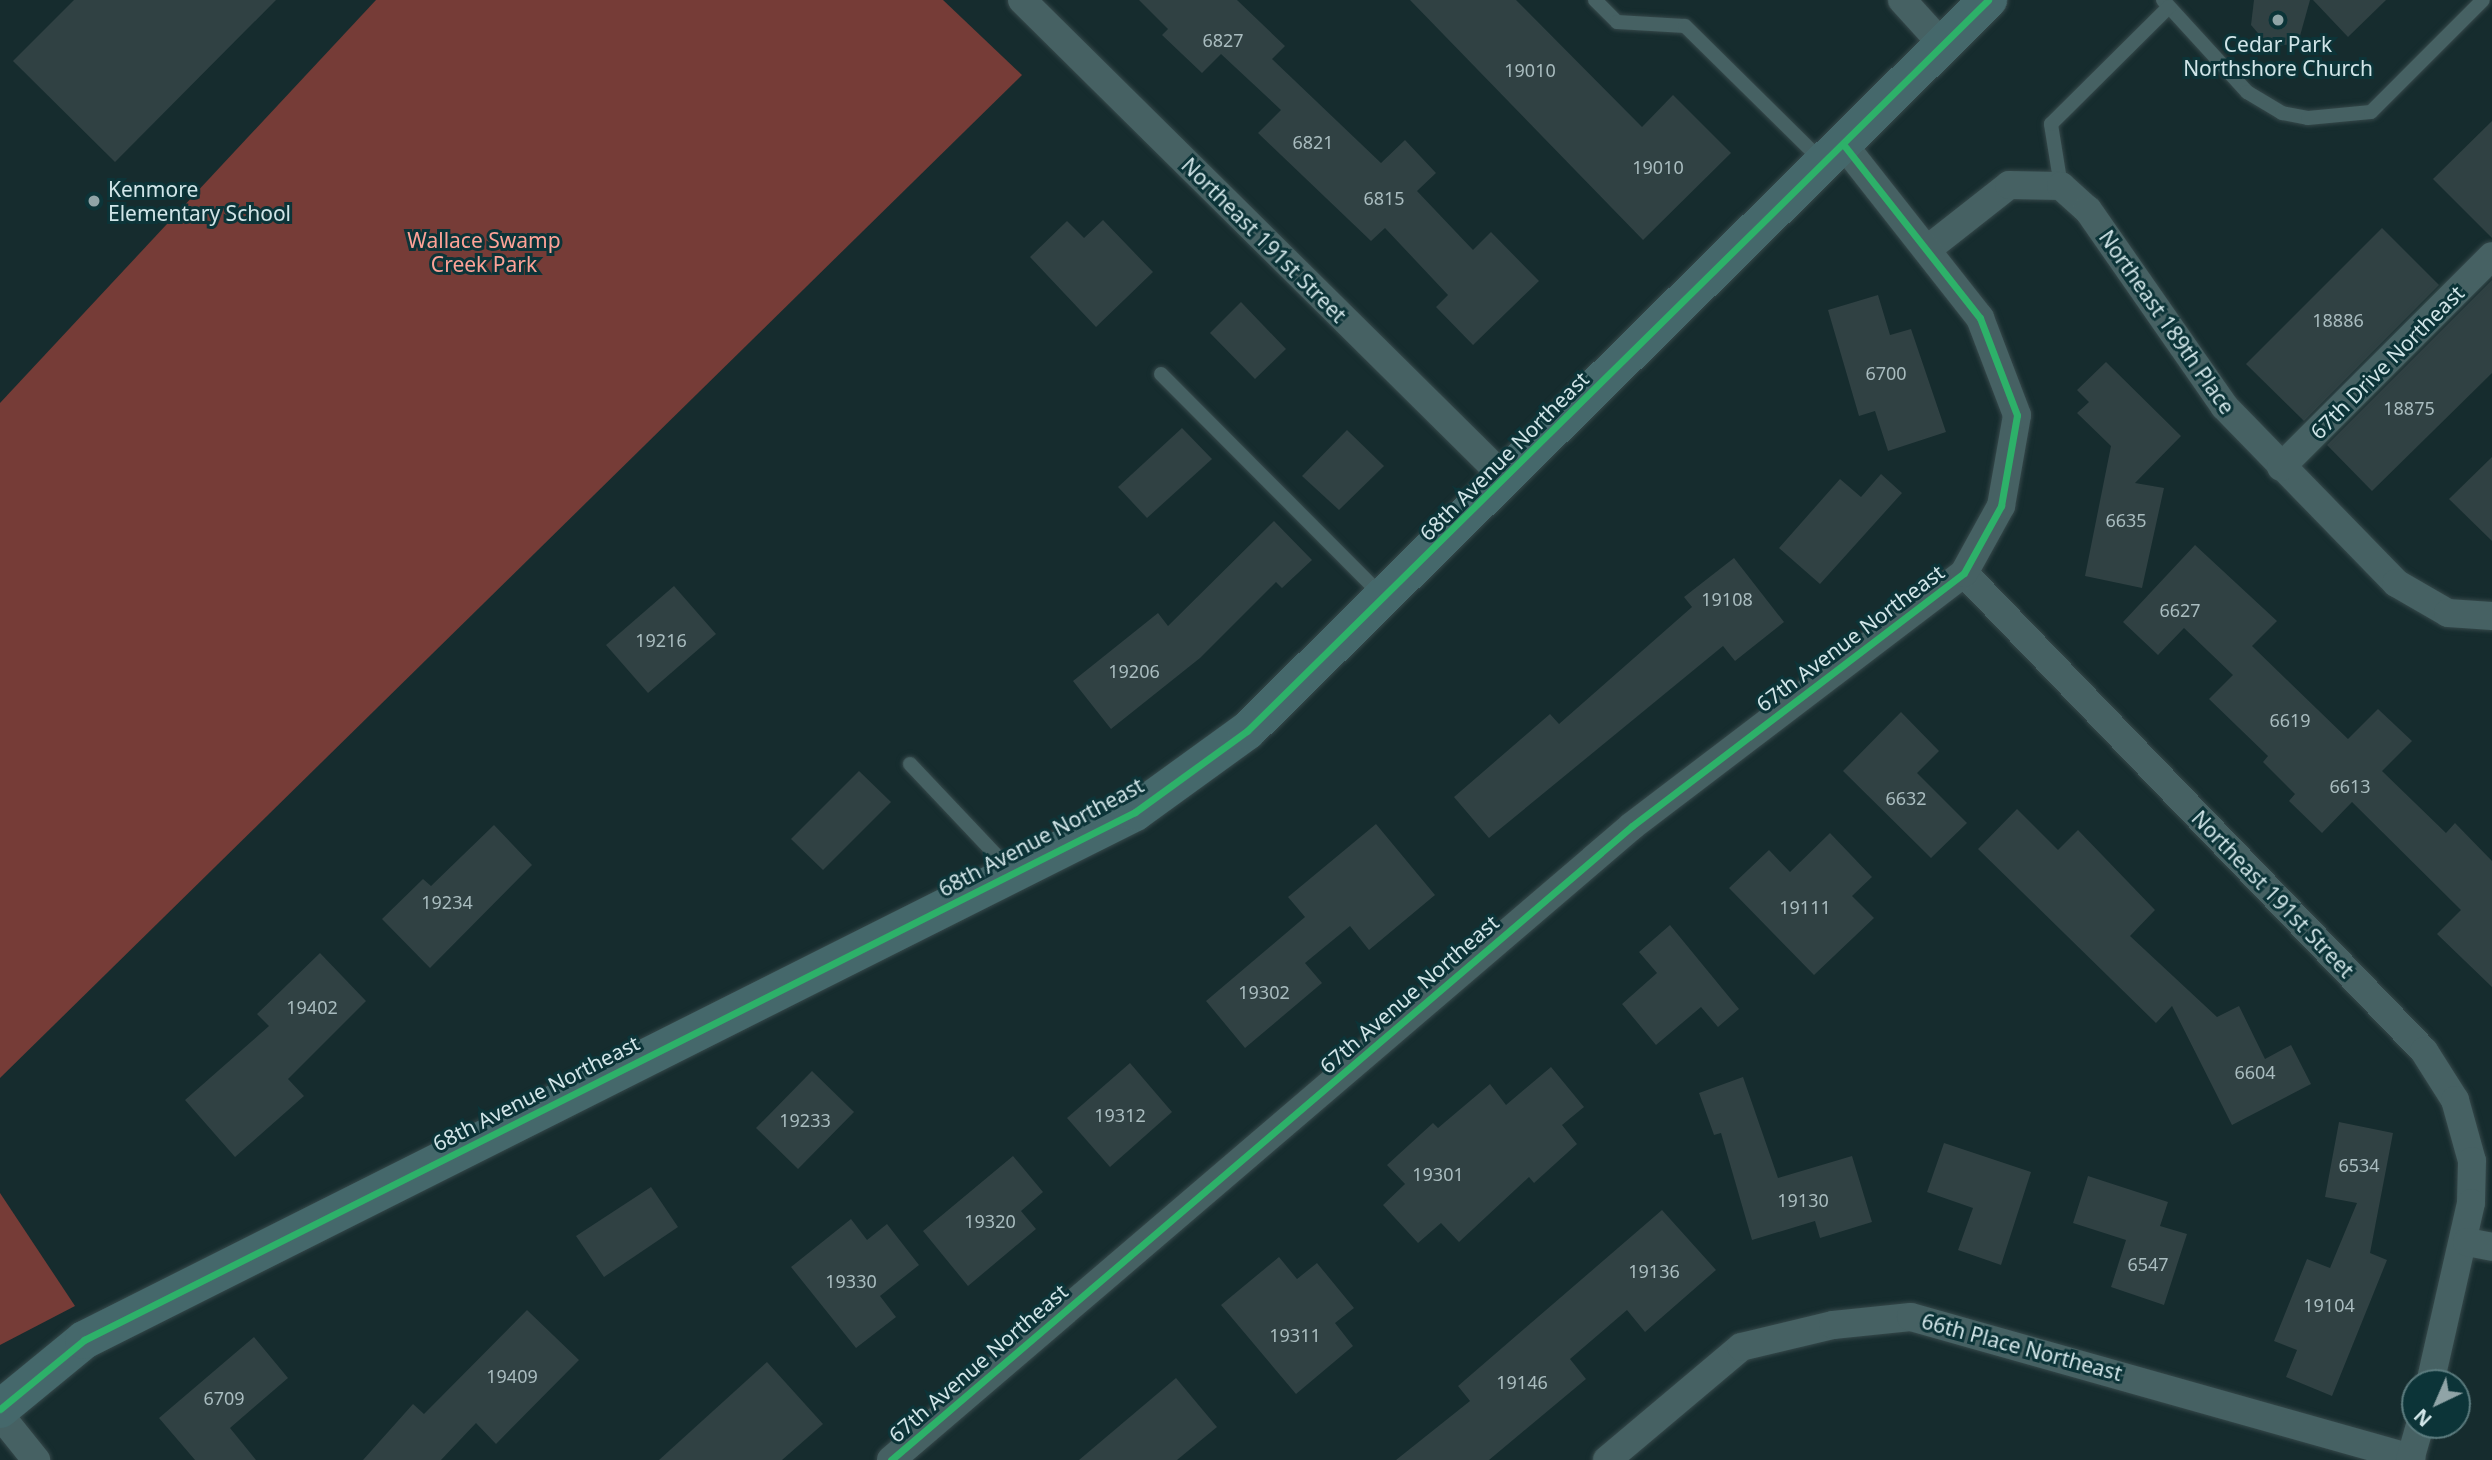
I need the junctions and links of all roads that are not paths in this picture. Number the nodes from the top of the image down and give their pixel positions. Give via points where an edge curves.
1 (1022, 0) edge
2 (1595, 0) edge
3 (1902, 0) edge
4 (1988, 0) edge
5 (2483, 0) edge
6 (2166, 4) edge
7 (1943, 45) junction
8 (1833, 153) junction
9 (2061, 186) junction
10 (1929, 248) junction
11 (2492, 256) edge
12 (1161, 374) dead end
13 (2281, 467) junction
14 (1507, 480) junction
15 (1964, 573) junction
16 (1384, 598) junction
17 (2492, 616) edge
18 (911, 764) dead end
19 (1013, 873) junction
20 (2480, 1245) edge
21 (2435, 1369) edge
22 (0, 1409) edge
23 (0, 1415) edge
24 (2416, 1439) edge
25 (2411, 1459) edge
26 (36, 1460) edge
27 (891, 1460) edge
28 (1607, 1460) edge

1 - 14 street, Northeast 191st Street
2 - 8 lane via 1617,22 1685,26
3 - 7 street
4 - 7 street, 68th Avenue Northeast
5 - 6 lane via 2371,112 2308,118 2282,113 2247,92
6 - 9 lane via 2051,124
7 - 8 street, 68th Avenue Northeast
8 - 10 street
8 - 14 street, 68th Avenue Northeast
9 - 10 street via 2009,185
9 - 13 street, Northeast 189th Place via 2088,210 2224,406
10 - 15 street via 1980,318 2017,415 2001,506
11 - 13 street, 67th Drive Northeast
12 - 16 lane
13 - 17 street, Northeast 189th Place via 2396,583 2448,613
14 - 16 street, 68th Avenue Northeast
15 - 20 street, Northeast 191st Street via 2424,1051 2465,1130
15 - 27 street, 67th Avenue Northeast via 1632,826
16 - 19 street, 68th Avenue Northeast via 1247,731 1135,812
18 - 19 lane
19 - 22 street, 68th Avenue Northeast via 84,1340
20 - 21 street, Northeast 191st Street
23 - 26 street
24 - 25 street
25 - 28 street, 66th Place Northeast via 1911,1317 1833,1325 1741,1347

